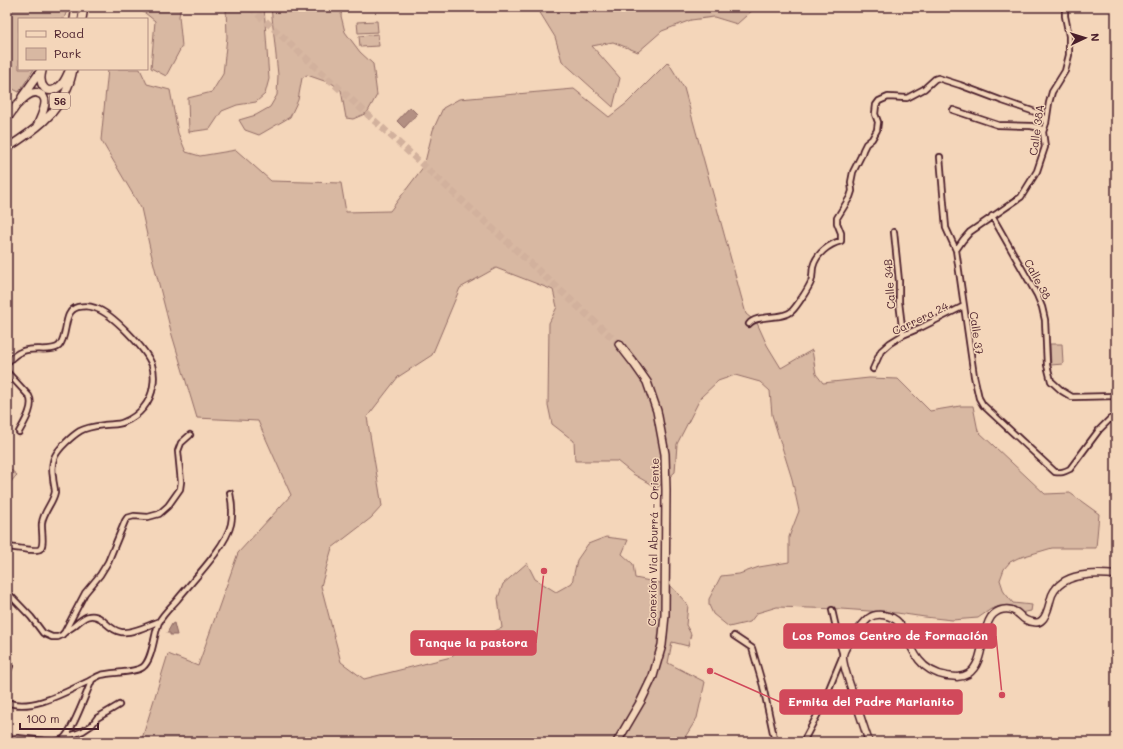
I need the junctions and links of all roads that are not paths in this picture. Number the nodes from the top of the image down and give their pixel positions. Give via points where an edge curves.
1 (76, 7) edge
2 (84, 7) edge
3 (1065, 7) edge
4 (74, 18) edge
5 (82, 18) edge
6 (41, 70) edge
7 (42, 70) edge
8 (69, 70) edge
9 (73, 70) edge
10 (14, 108) junction
11 (953, 110) dead end
12 (7, 119) edge
13 (1046, 122) junction
14 (37, 126) junction
15 (1043, 132) junction
16 (7, 148) edge
17 (940, 157) dead end
18 (992, 216) junction
19 (894, 232) dead end
20 (956, 250) junction
21 (964, 306) junction
22 (749, 324) dead end
23 (903, 335) junction
24 (619, 344) tunnel mouth
25 (7, 364) edge
26 (873, 369) dead end
27 (7, 372) edge
28 (1116, 396) edge
29 (1116, 417) edge
30 (19, 432) dead end
31 (190, 435) dead end
32 (230, 493) dead end
33 (7, 546) edge
34 (1116, 575) edge
35 (7, 592) edge
36 (832, 610) dead end
37 (160, 621) junction
38 (65, 631) junction
39 (734, 636) dead end
40 (7, 655) edge
41 (843, 655) junction
42 (7, 673) edge
43 (92, 680) junction
44 (7, 702) edge
45 (119, 705) dead end
46 (7, 739) edge
47 (63, 739) junction
48 (617, 742) edge
49 (775, 742) edge
50 (803, 742) edge
51 (868, 742) edge

1 - 4 main road
2 - 5 main road
3 - 13 street, Calle 38A via 1069,54 1065,71 1052,92
6 - 10 main road
7 - 8 main road via 41,85 51,90 59,87
9 - 14 main road, 56 via 69,85 52,114
10 - 12 main road
10 - 14 main road via 31,93 40,94 45,102
11 - 15 street via 998,125 1031,126 1040,128
13 - 15 street, Calle 38A
13 - 22 street via 1041,114 942,79 935,79 907,98 888,97 879,101 875,114 877,130 866,144 853,172 850,197 837,218 841,241 826,248 818,258 811,283 791,312 755,320
14 - 16 main road, 56
15 - 18 street, Calle 38A via 1045,148 1037,171 1020,197
17 - 20 street, Calle 37 via 946,228
18 - 20 street, Calle 38A via 970,232
18 - 28 street, Calle 38 via 1042,307 1047,365 1051,381 1062,392 1072,397
19 - 23 street, Calle 34B
20 - 21 street, Calle 37
21 - 23 street, Carrera 24
21 - 29 street, Calle 37 via 979,398 983,405 1055,472 1070,469 1099,430 1110,419
23 - 26 street, Carrera 24 via 881,351
24 - 48 main road, Conexión Vial Aburrá - Oriente via 647,382 657,411 665,454 666,490 665,615 662,645 653,676
25 - 33 street via 21,351 57,347 65,336 70,312 83,306 96,308 111,318 141,348 154,374 149,400 141,412 124,422 81,431 63,445 55,456 52,468 55,491 42,522 42,543 39,550
27 - 30 street via 31,400 31,406
31 - 38 street via 181,443 178,451 180,489 159,514 148,517 134,516 125,521 108,562 85,592
32 - 37 street via 231,524 220,547
34 - 41 street via 1093,573 1060,584 1052,594 1042,620 1036,623 1025,621 1010,610 995,613 985,632 977,664 968,674 962,676 943,675 929,670 920,661 899,623 888,616 875,615 870,618 850,641
35 - 38 street via 43,633 58,637
36 - 41 street
37 - 38 street via 123,633 113,629 100,618 88,616
37 - 43 street via 144,667
39 - 49 street via 752,648
40 - 42 street via 10,666
41 - 50 street via 821,708
41 - 51 street
43 - 44 street via 52,698 30,704
43 - 47 street via 78,714
45 - 47 street via 97,718 83,732
46 - 47 street via 54,742

